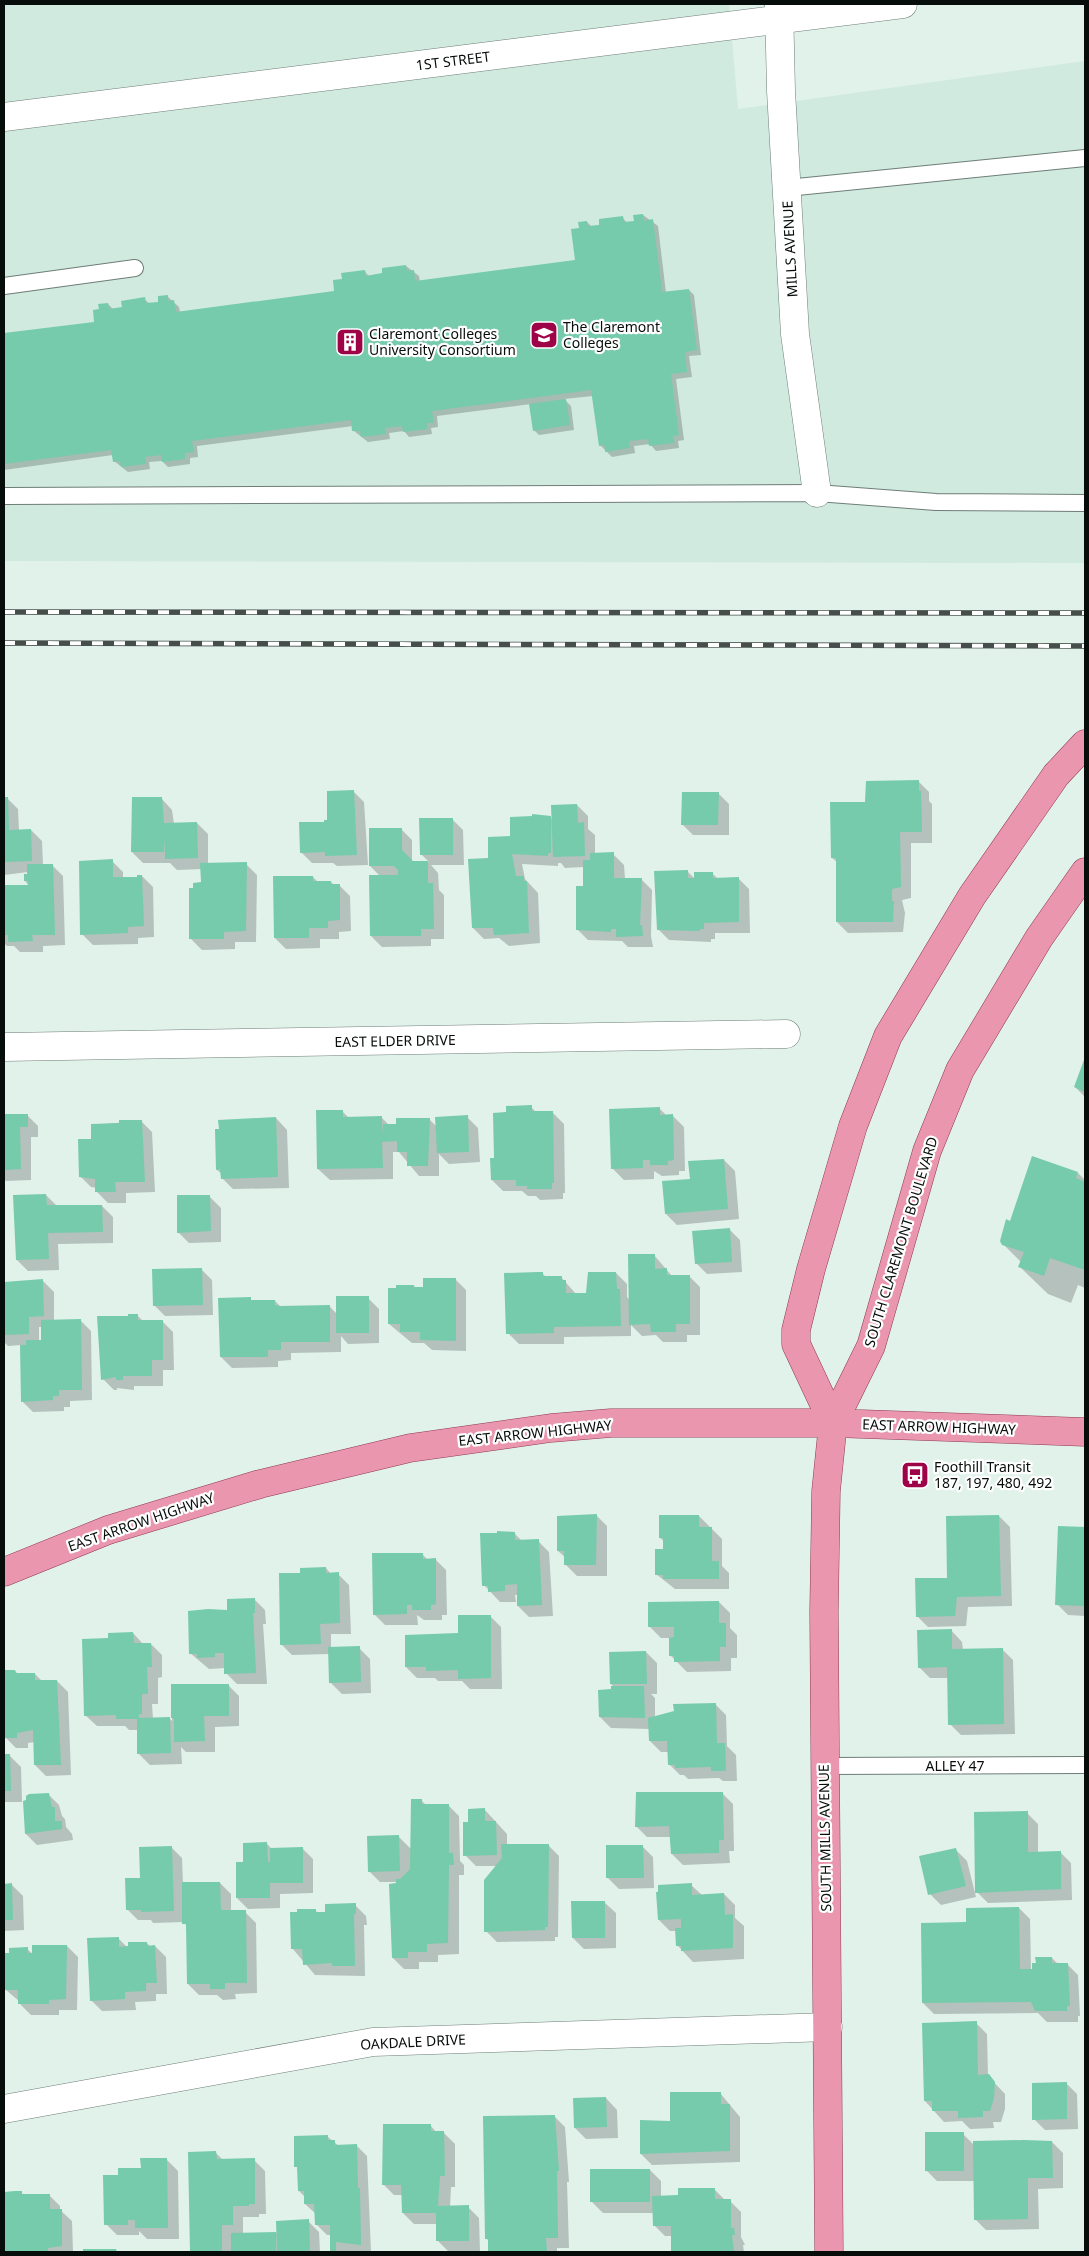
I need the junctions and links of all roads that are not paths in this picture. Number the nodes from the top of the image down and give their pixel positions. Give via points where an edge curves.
1 (903, 4) edge
2 (779, 12) edge
3 (4, 117) edge
4 (1085, 158) edge
5 (787, 188) junction
6 (135, 268) dead end
7 (4, 286) edge
8 (818, 493) junction
9 (4, 496) edge
10 (1085, 503) edge
11 (1085, 744) edge
12 (1085, 872) edge
13 (786, 1034) dead end
14 (4, 1047) edge
15 (833, 1423) junction
16 (1085, 1432) edge
17 (4, 1572) edge
18 (824, 1766) junction
19 (1085, 1766) edge
20 (828, 2027) junction
21 (4, 2109) edge
22 (830, 2252) edge

1 - 2 street, 1ST STREET
2 - 3 street, 1ST STREET
2 - 5 street, MILLS AVENUE
4 - 5 lane
5 - 8 street, MILLS AVENUE via 795,334
6 - 7 lane
8 - 9 lane
8 - 10 lane via 936,502
11 - 15 main road via 1056,776 968,904 888,1036 853,1126 796,1330 796,1344
12 - 15 main road, SOUTH CLAREMONT BOULEVARD via 1039,938 960,1070 927,1151 871,1346
13 - 14 street, EAST ELDER DRIVE
15 - 16 main road, EAST ARROW HIGHWAY
15 - 17 main road, EAST ARROW HIGHWAY via 611,1423 410,1448 260,1484 108,1530
15 - 18 main road, SOUTH MILLS AVENUE via 826,1491
18 - 19 lane, ALLEY 47
18 - 20 main road, SOUTH MILLS AVENUE
20 - 21 street, OAKDALE DRIVE via 373,2042
20 - 22 main road, SOUTH MILLS AVENUE

